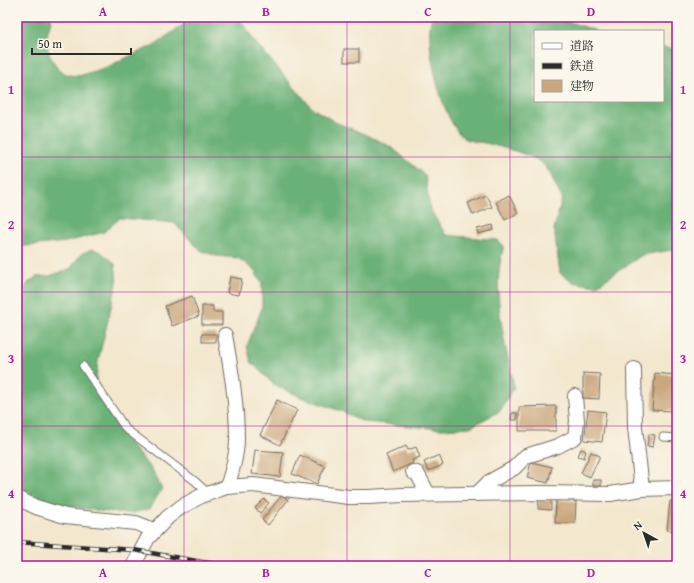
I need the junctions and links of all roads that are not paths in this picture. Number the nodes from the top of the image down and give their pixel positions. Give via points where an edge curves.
1 (225, 335) dead end
2 (83, 366) dead end
3 (634, 369) dead end
4 (576, 396) dead end
5 (663, 437) dead end
6 (677, 438) edge
7 (413, 472) dead end
8 (227, 487) junction
9 (677, 488) edge
10 (642, 489) junction
11 (208, 493) junction
12 (428, 494) junction
13 (477, 494) junction
14 (17, 498) edge
15 (154, 530) junction
16 (133, 566) edge

1 - 8 street via 231,368 237,440
2 - 11 lane via 126,429
3 - 10 street via 635,427
4 - 13 street via 575,437 558,446 526,456 504,475 489,482
5 - 6 lane
7 - 12 street
8 - 11 street
8 - 12 street via 253,485 349,497
9 - 10 street
10 - 13 street via 610,494
11 - 15 street via 181,507
12 - 13 street
14 - 15 street via 65,516 136,523
15 - 16 street

